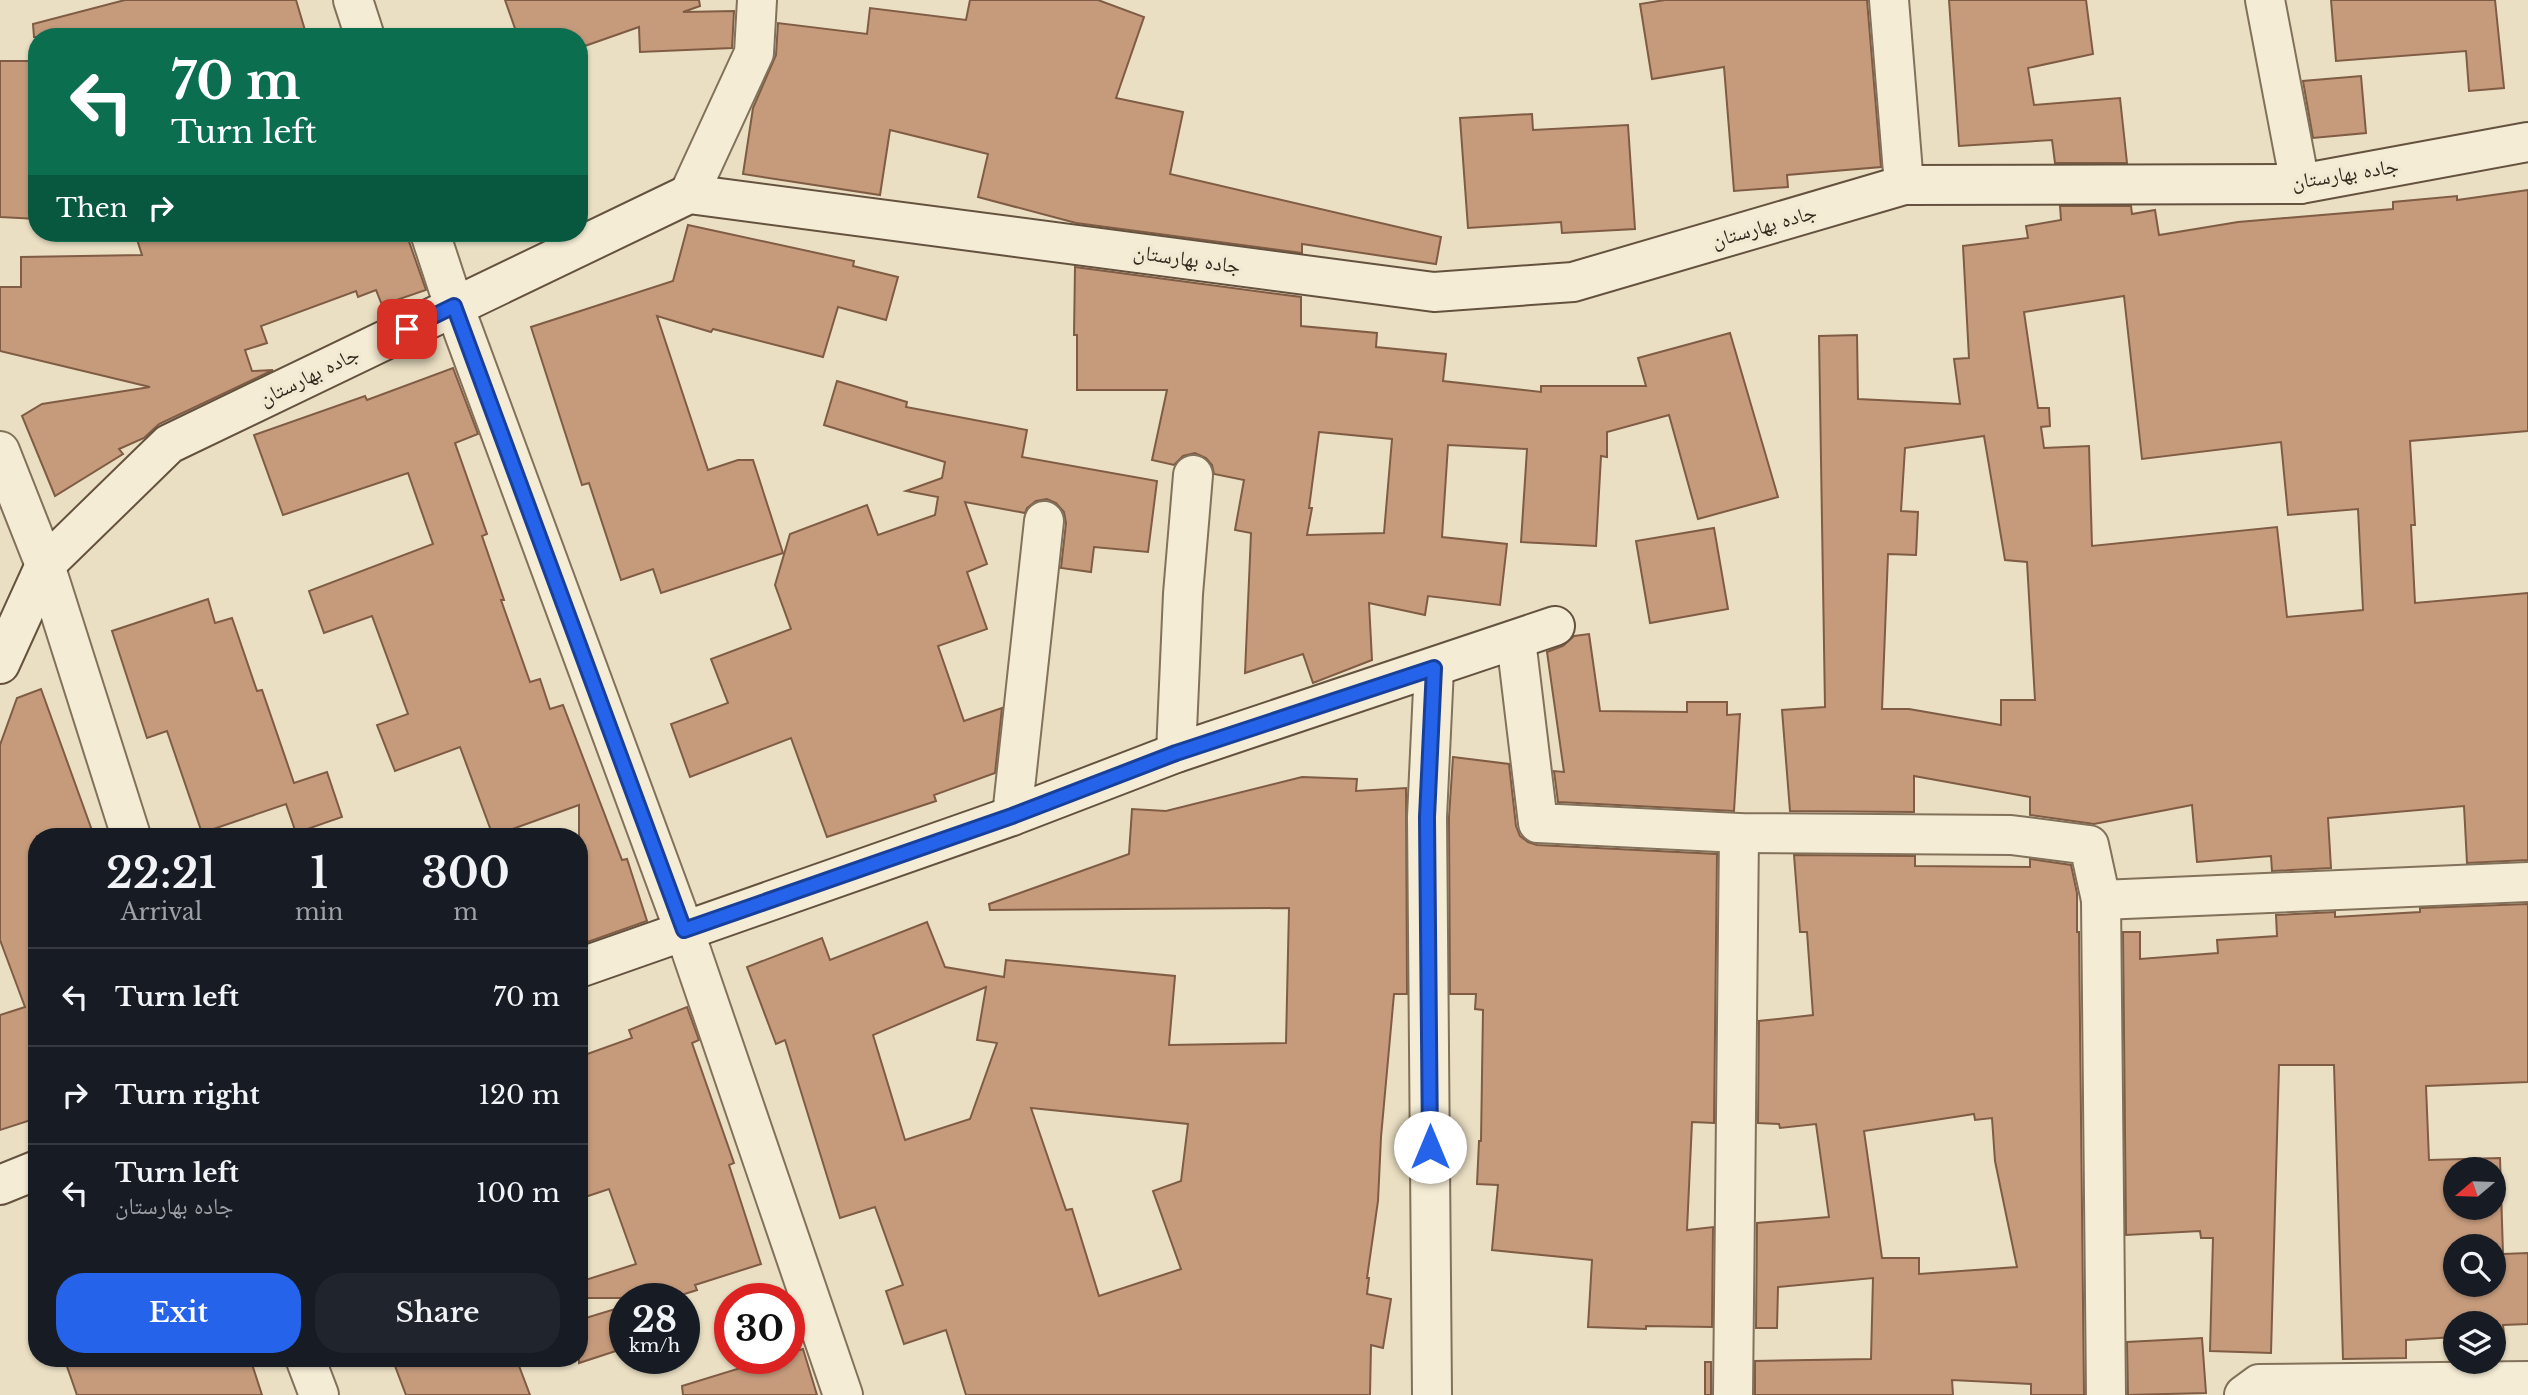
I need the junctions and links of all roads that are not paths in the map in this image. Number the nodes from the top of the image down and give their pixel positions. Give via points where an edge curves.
1 (353, 0) edge
2 (757, 0) edge
3 (1889, 0) edge
4 (2265, 0) edge
5 (362, 28) edge
6 (2528, 142) edge
7 (2301, 184) junction
8 (1903, 185) junction
9 (689, 194) junction
10 (433, 242) edge
11 (454, 306) junction
12 (0, 451) edge
13 (1193, 475) dead end
14 (1044, 521) dead end
15 (45, 565) junction
16 (1555, 626) dead end
17 (1516, 640) junction
18 (0, 664) edge
19 (1434, 668) junction
20 (1176, 753) junction
21 (1012, 816) junction
22 (128, 828) edge
23 (1739, 833) junction
24 (2528, 882) edge
25 (2101, 900) junction
26 (684, 930) junction
27 (588, 965) edge
28 (28, 1174) edge
29 (0, 1185) edge
30 (308, 1367) edge
31 (2528, 1381) edge
32 (318, 1395) edge
33 (843, 1395) edge
34 (1432, 1395) edge
35 (1733, 1395) edge
36 (2106, 1395) edge
37 (2244, 1395) edge

1 - 5 street
2 - 9 street via 754,53
3 - 8 street
4 - 7 street
6 - 7 street, جاده بهارستان
7 - 8 street, جاده بهارستان
8 - 9 street, جاده بهارستان via 1573,282 1434,292
9 - 11 street, جاده بهارستان
10 - 11 street
11 - 15 street, جاده بهارستان via 169,444
11 - 26 street
12 - 15 street
13 - 20 street via 1182,594
14 - 21 street
15 - 18 street, جاده بهارستان
15 - 22 street
16 - 17 street
17 - 19 street
17 - 23 street via 1538,823
19 - 20 street
19 - 34 street via 1427,817
20 - 21 street
21 - 26 street
23 - 25 street via 2011,835 2089,845
23 - 35 street
24 - 25 street
25 - 36 street
26 - 27 street
26 - 33 street
28 - 29 street
30 - 32 street
31 - 37 street via 2259,1384

